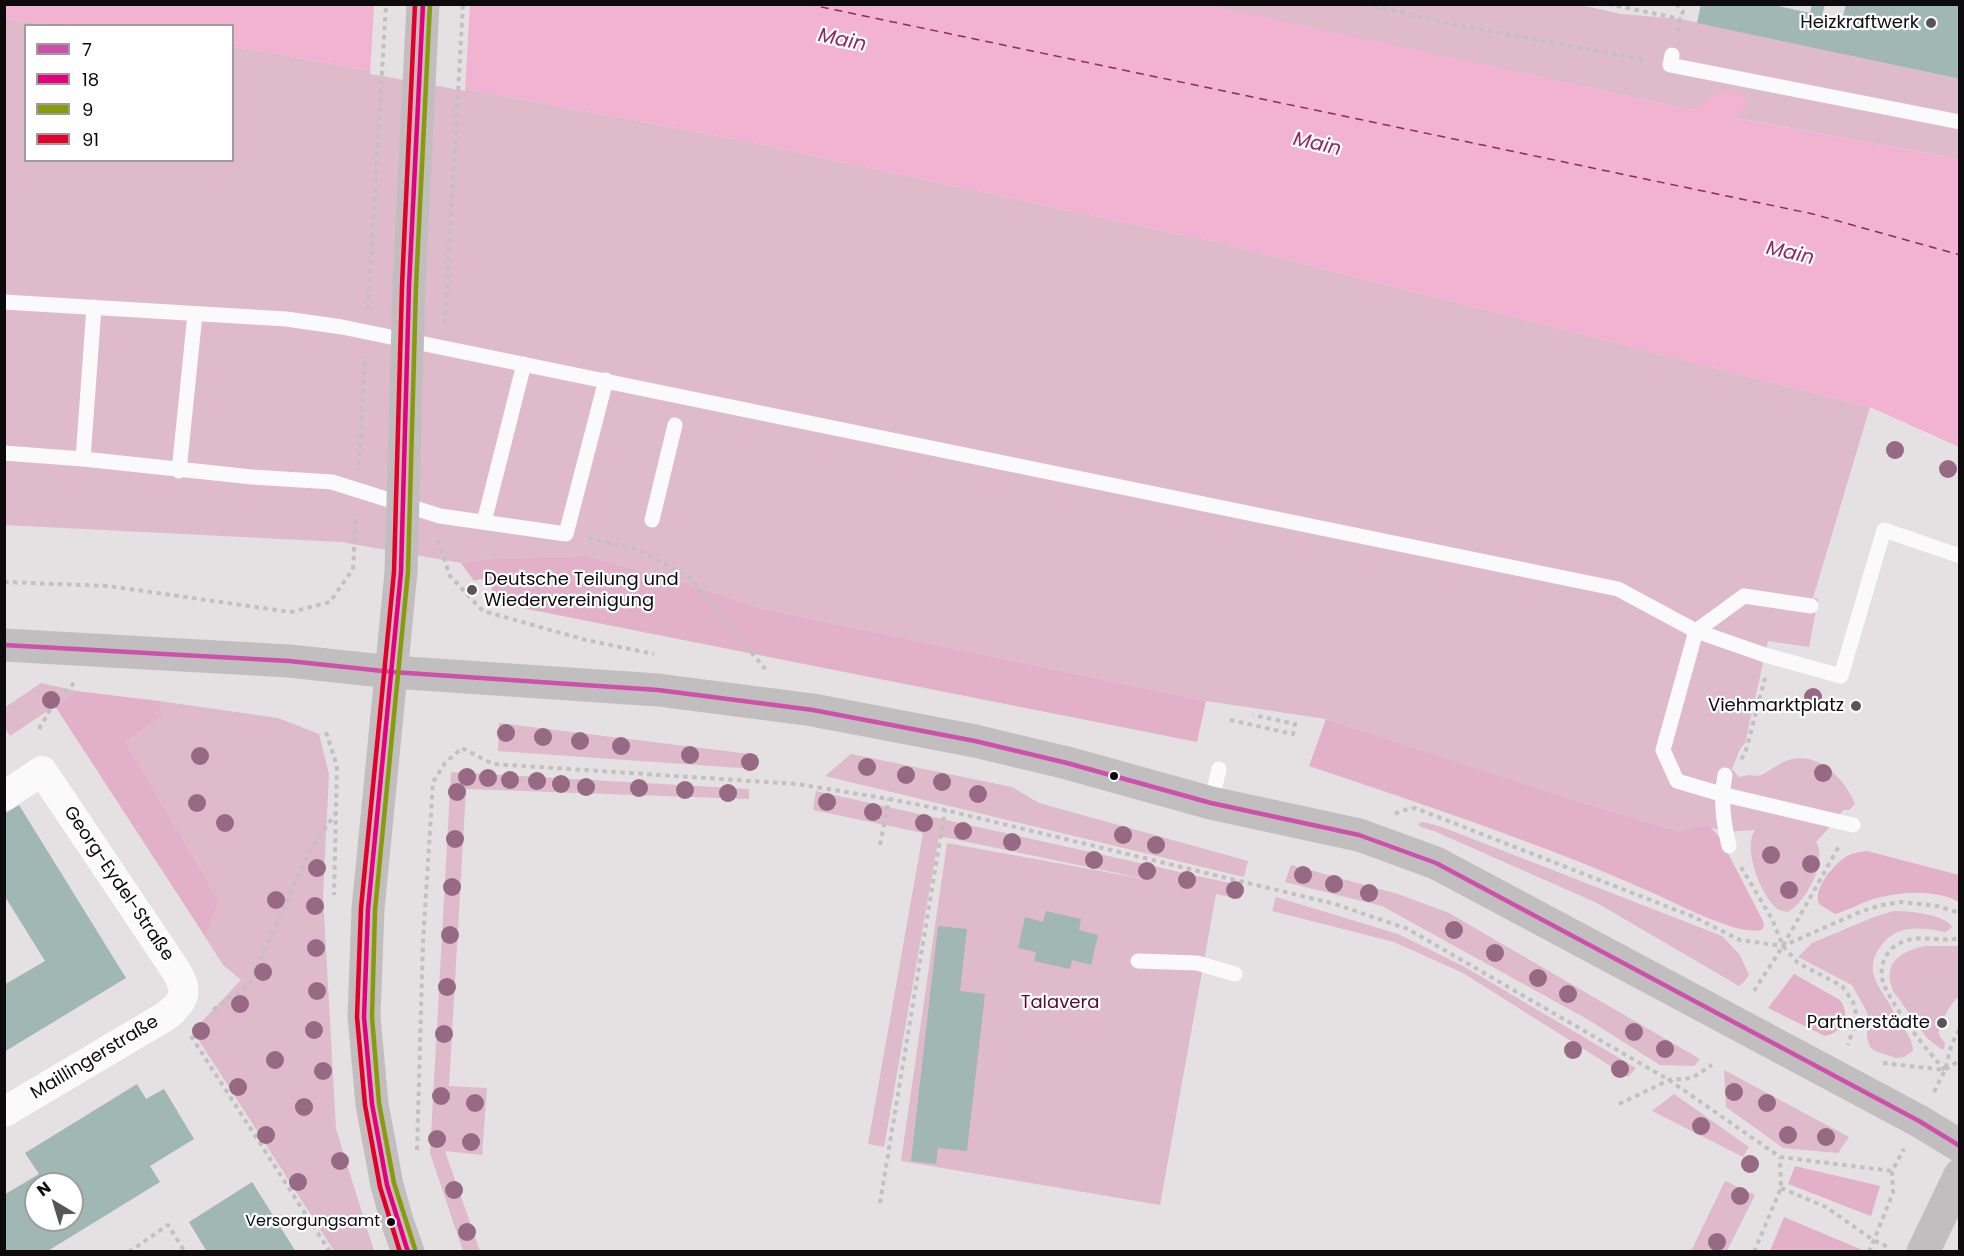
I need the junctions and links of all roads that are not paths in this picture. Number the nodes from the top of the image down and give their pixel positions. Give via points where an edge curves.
1 (423, 4) edge
2 (1671, 60) road end
3 (1959, 122) edge
4 (4, 302) edge
5 (94, 307) junction
6 (195, 314) junction
7 (524, 364) junction
8 (606, 380) junction
9 (675, 425) dead end
10 (4, 453) edge
11 (83, 459) junction
12 (180, 471) junction
13 (652, 520) dead end
14 (484, 522) junction
15 (1959, 556) edge
16 (1811, 606) dead end
17 (1696, 631) junction
18 (4, 645) edge
19 (392, 672) junction
20 (1219, 769) dead end
21 (1725, 775) dead end
22 (1721, 794) junction
23 (4, 796) edge
24 (1211, 803) junction
25 (1853, 825) road end
26 (1729, 846) road end
27 (1138, 961) dead end
28 (1235, 974) dead end
29 (182, 999) joint
30 (4, 1112) edge
31 (1959, 1146) edge
32 (1959, 1175) edge
33 (408, 1251) edge
34 (1923, 1251) edge

1 - 19 main road via 409,286 401,572
2 - 3 lane
4 - 5 lane
5 - 6 lane
5 - 11 lane
6 - 7 lane via 286,319 342,327
6 - 12 lane
7 - 8 lane
7 - 14 lane
8 - 14 lane via 566,534
8 - 17 lane via 1618,590
9 - 13 lane
10 - 11 lane
11 - 12 lane
12 - 14 lane via 332,482 440,516
15 - 17 lane via 1884,530 1841,676
16 - 17 lane via 1744,596
17 - 22 lane via 1663,750 1677,781
18 - 19 main road via 289,661
19 - 24 main road via 658,690 813,710 975,741
19 - 33 main road via 369,909 364,1017 372,1104 387,1185
20 - 24 lane
21 - 22 lane
22 - 25 lane
22 - 26 lane
23 - 29 street, Georg-Eydel-Straße via 42,771 179,975 184,988
24 - 31 main road via 1359,835 1436,862
27 - 28 lane via 1197,963
29 - 30 street, Maillingerstraße via 166,1016
32 - 34 main road

